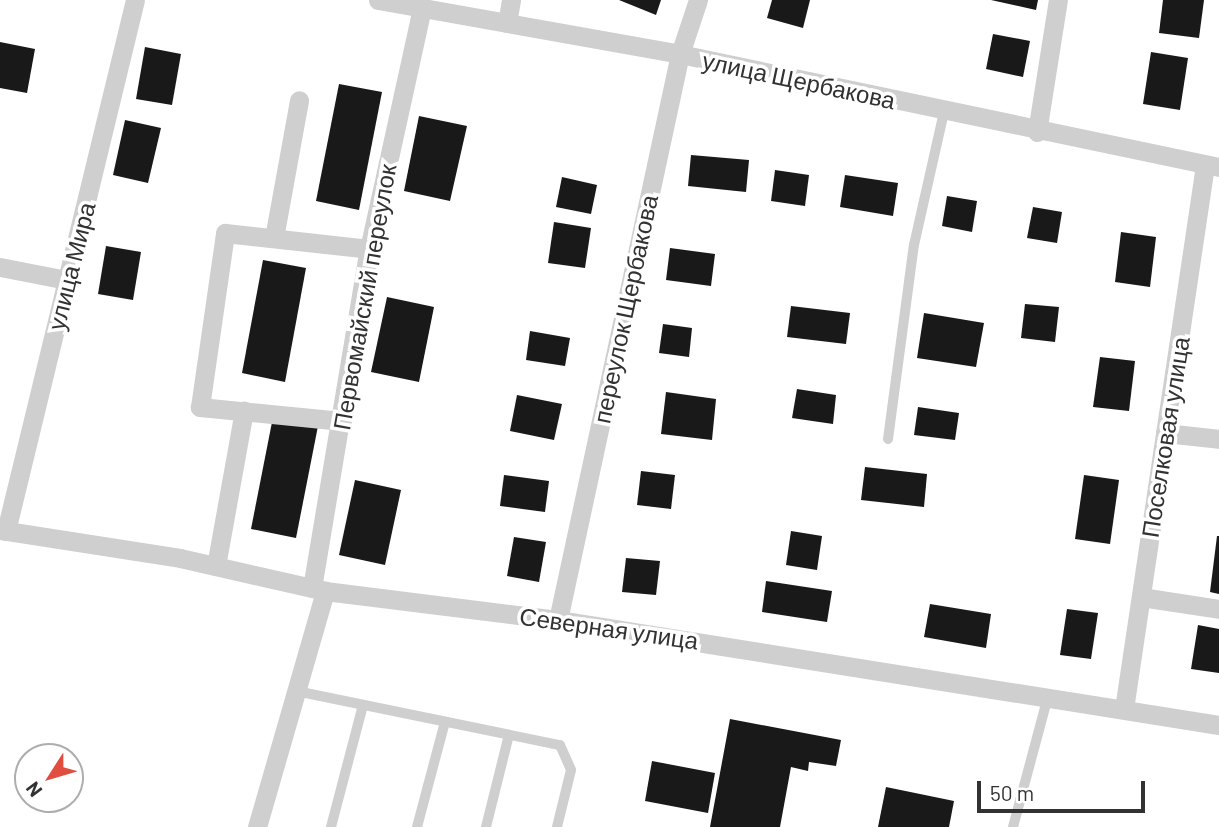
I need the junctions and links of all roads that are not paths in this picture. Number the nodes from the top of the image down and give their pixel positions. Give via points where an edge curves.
1 (135, 0) edge
2 (378, 0) edge
3 (511, 0) edge
4 (698, 0) edge
5 (1059, 0) edge
6 (422, 8) junction
7 (507, 23) junction
8 (680, 54) junction
9 (299, 100) dead end
10 (944, 112) junction
11 (1037, 132) junction
12 (1212, 166) edge
13 (274, 238) junction
14 (369, 249) junction
15 (0, 267) edge
16 (67, 280) junction
17 (244, 411) junction
18 (342, 421) junction
19 (1165, 433) junction
20 (888, 439) dead end
21 (1219, 439) edge
22 (3, 531) edge
23 (216, 566) junction
24 (318, 589) junction
25 (1141, 597) junction
26 (1219, 609) edge
27 (558, 620) junction
28 (296, 691) junction
29 (1049, 695) junction
30 (363, 705) junction
31 (1124, 709) junction
32 (445, 722) junction
33 (1219, 725) edge
34 (509, 735) junction
35 (257, 827) edge
36 (331, 827) edge
37 (417, 827) edge
38 (486, 827) edge
39 (557, 827) edge
40 (1013, 827) edge

1 - 16 street, улица Мира
2 - 6 street, улица Щербакова
3 - 7 street
4 - 8 street, переулок Щербакова
5 - 11 street
6 - 7 street, улица Щербакова
6 - 14 street, Первомайский переулок
7 - 8 street, улица Щербакова
8 - 10 street, улица Щербакова
8 - 27 street, переулок Щербакова
9 - 13 street
10 - 11 street, улица Щербакова
10 - 20 lane via 914,245
11 - 12 street, улица Щербакова
12 - 19 street, Поселковая улица
13 - 14 street
13 - 17 street via 225,233 200,407
14 - 18 street, Первомайский переулок
15 - 16 street
16 - 22 street, улица Мира
17 - 18 street
17 - 23 street
18 - 24 street, Первомайский переулок
19 - 21 street
19 - 25 street, Поселковая улица
22 - 23 street, Северная улица
23 - 24 street, Северная улица
24 - 27 street, Северная улица
24 - 28 street, Первомайский переулок
25 - 26 street
25 - 31 street, Поселковая улица
27 - 29 street, Северная улица
28 - 30 lane
28 - 35 street, Первомайский переулок
29 - 31 street, Северная улица
29 - 40 lane
30 - 32 lane
30 - 36 lane
31 - 33 street, Северная улица
32 - 34 lane
32 - 37 lane
34 - 38 lane
34 - 39 lane via 560,746 571,770

